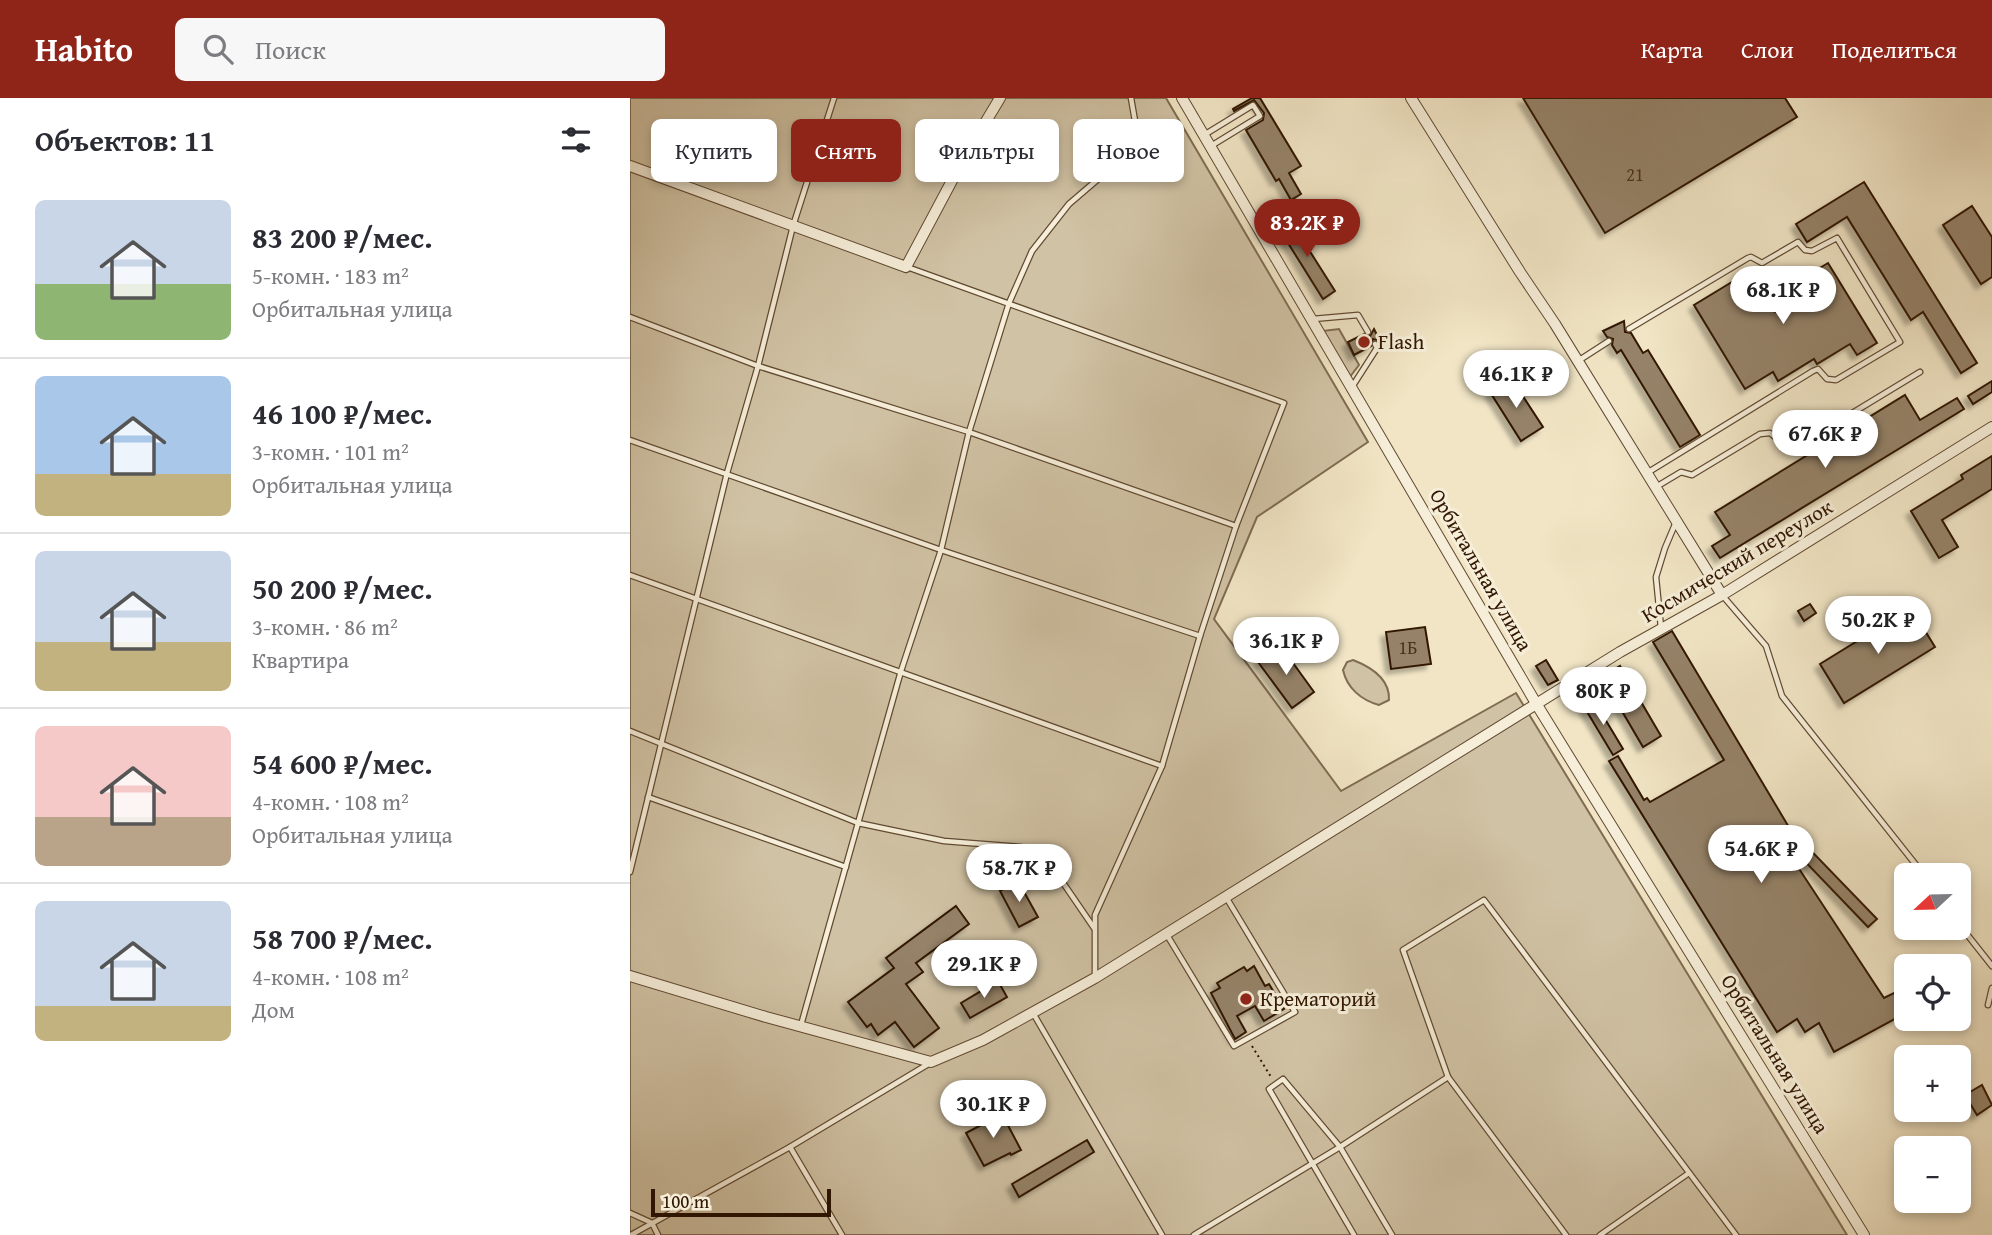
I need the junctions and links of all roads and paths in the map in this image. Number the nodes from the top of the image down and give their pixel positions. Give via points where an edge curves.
1 (834, 98) edge
2 (1000, 98) edge
3 (1131, 98) edge
4 (1182, 98) edge
5 (1410, 98) edge
6 (1203, 135) junction
7 (1210, 146) junction
8 (630, 166) edge
9 (793, 226) junction
10 (906, 267) junction
11 (1009, 303) junction
12 (630, 317) edge
13 (1312, 319) junction
14 (1629, 329) dead end
15 (1368, 332) dead end
16 (1609, 341) dead end
17 (1375, 344) dead end
18 (1578, 361) junction
19 (758, 366) junction
20 (1920, 372) dead end
21 (1352, 387) junction
22 (1992, 427) edge
23 (969, 432) junction
24 (630, 440) edge
25 (727, 473) junction
26 (1647, 473) junction
27 (1656, 488) junction
28 (1676, 522) junction
29 (1236, 526) junction
30 (941, 550) junction
31 (630, 575) edge
32 (1722, 595) junction
33 (697, 598) junction
34 (1661, 629) junction
35 (1199, 636) junction
36 (901, 671) junction
37 (1537, 705) junction
38 (630, 731) edge
39 (661, 743) junction
40 (1162, 766) junction
41 (648, 797) junction
42 (858, 823) junction
43 (1914, 863) edge
44 (846, 867) junction
45 (630, 872) edge
46 (1226, 897) junction
47 (1095, 929) junction
48 (1167, 934) junction
49 (1971, 939) edge
50 (1992, 966) edge
51 (630, 976) edge
52 (1096, 978) junction
53 (1992, 988) edge
54 (1987, 1005) dead end
55 (1033, 1013) junction
56 (801, 1026) junction
57 (1248, 1039) junction
58 (931, 1062) junction
59 (1448, 1077) junction
60 (1275, 1084) junction
61 (790, 1147) junction
62 (1340, 1147) junction
63 (1312, 1164) junction
64 (1689, 1173) junction
65 (630, 1213) edge
66 (652, 1223) junction
67 (631, 1235) edge
68 (658, 1235) edge
69 (842, 1235) edge
70 (1162, 1235) edge
71 (1194, 1235) edge
72 (1354, 1235) edge
73 (1392, 1235) edge
74 (1566, 1235) edge
75 (1600, 1235) edge
76 (1736, 1235) edge
77 (1864, 1235) edge

1 - 9 lane
2 - 10 street
3 - 11 lane via 1139,145 1069,204 1032,251
4 - 6 street, Орбитальная улица
5 - 18 street
6 - 7 street, Орбитальная улица
6 - 7 lane via 1253,105 1259,116
7 - 13 street, Орбитальная улица
8 - 9 street
9 - 10 street
9 - 19 lane
10 - 11 lane
11 - 23 lane
11 - 29 lane via 1284,403
12 - 19 lane
13 - 15 lane via 1359,315
13 - 21 street, Орбитальная улица
14 - 26 lane via 1748,258 1762,263 1798,242 1812,251 1837,237 1900,342 1836,380 1827,379 1818,369 1812,371
16 - 18 lane
17 - 21 lane via 1377,348
18 - 26 street
19 - 23 lane
19 - 25 lane
20 - 27 lane via 1798,446 1788,447 1770,433 1760,434 1692,475 1681,472
21 - 37 street, Орбитальная улица
22 - 32 street, Космический переулок
23 - 29 lane
23 - 30 lane
24 - 25 lane
25 - 30 lane
25 - 33 lane
26 - 27 street
27 - 28 street
28 - 32 street
28 - 34 lane via 1656,577
29 - 35 lane
30 - 35 lane
30 - 36 lane
31 - 33 lane
32 - 34 street, Космический переулок
32 - 43 lane via 1766,646 1782,696
33 - 36 lane
33 - 39 lane
34 - 37 street, Космический переулок
35 - 40 lane
36 - 40 lane
36 - 42 lane
37 - 46 street, Космический переулок
37 - 77 street, Орбитальная улица
38 - 39 lane
39 - 41 lane
39 - 42 lane
40 - 47 lane via 1095,915
41 - 44 lane
41 - 45 lane
42 - 44 lane
42 - 47 lane via 944,841 1042,852
44 - 56 lane
46 - 48 street, Космический переулок
46 - 57 lane via 1295,1012
47 - 52 lane
48 - 52 street, Космический переулок
48 - 57 lane via 1234,1046
49 - 50 lane
51 - 56 street
52 - 55 street, Космический переулок
53 - 54 lane
55 - 58 street, Космический переулок
55 - 70 lane
56 - 58 street
57 - 60 path
58 - 61 lane
59 - 62 lane
59 - 64 lane via 1404,950 1484,900
59 - 74 lane
60 - 62 lane via 1283,1079
60 - 63 lane via 1269,1088
61 - 66 lane
61 - 69 lane
62 - 63 lane
62 - 73 lane
63 - 71 lane
63 - 72 lane
64 - 75 lane
64 - 76 lane
65 - 66 lane
66 - 67 lane
66 - 68 lane

